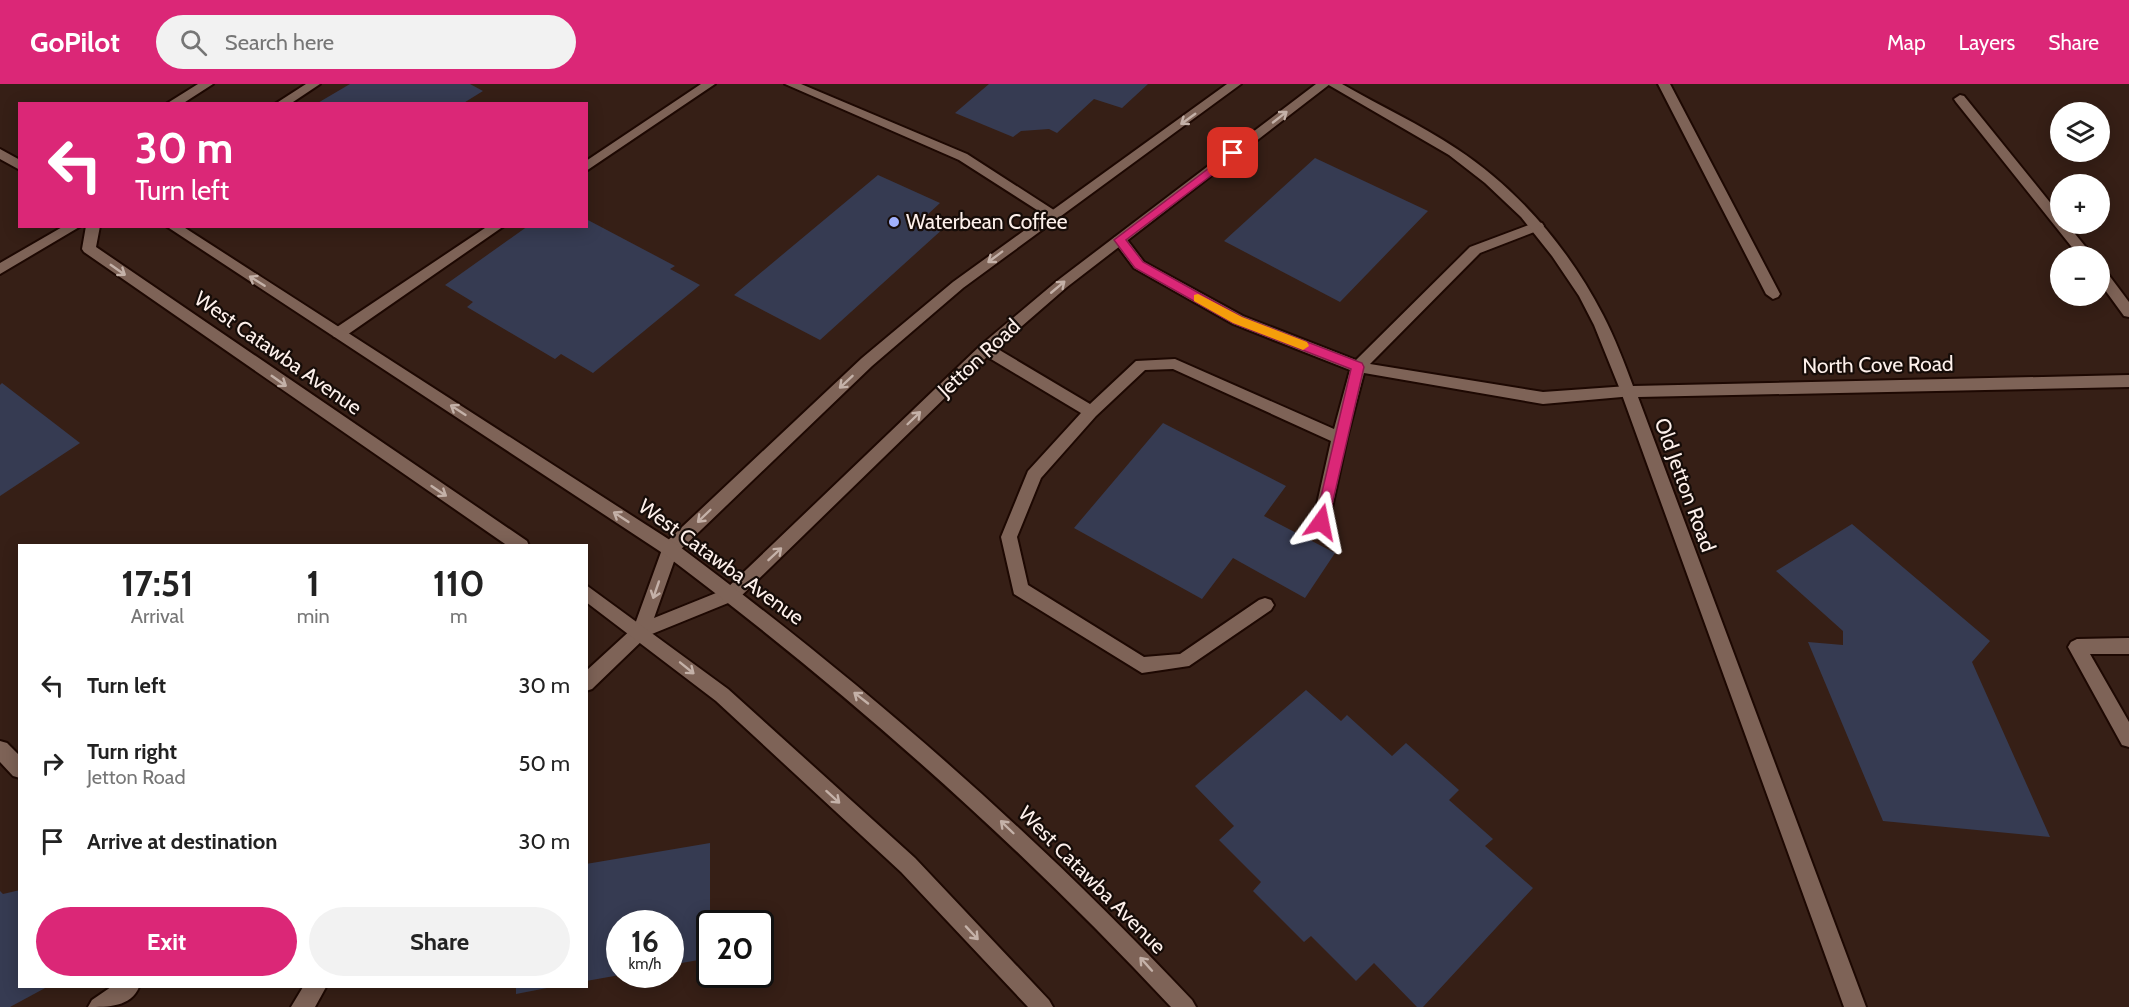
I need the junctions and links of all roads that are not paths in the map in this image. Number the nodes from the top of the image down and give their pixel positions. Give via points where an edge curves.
1 (207, 84) edge
2 (314, 84) edge
3 (709, 84) edge
4 (791, 84) edge
5 (1235, 84) edge
6 (1324, 84) edge
7 (1333, 84) edge
8 (1664, 84) edge
9 (1960, 99) dead end
10 (176, 102) edge
11 (284, 102) edge
12 (0, 153) edge
13 (18, 165) edge
14 (588, 166) edge
15 (1053, 214) junction
16 (1537, 226) junction
17 (72, 228) edge
18 (93, 228) edge
19 (175, 228) edge
20 (495, 228) edge
21 (1120, 240) junction
22 (2078, 246) edge
23 (0, 269) edge
24 (2110, 286) edge
25 (1773, 294) dead end
26 (2129, 312) edge
27 (339, 333) junction
28 (986, 349) junction
29 (1358, 367) junction
30 (2129, 381) edge
31 (1628, 392) junction
32 (1091, 412) junction
33 (1339, 438) junction
34 (1321, 522) dead end
35 (518, 544) edge
36 (670, 549) junction
37 (588, 593) edge
38 (732, 594) junction
39 (1265, 605) dead end
40 (641, 631) junction
41 (2129, 646) edge
42 (588, 681) edge
43 (2129, 739) edge
44 (0, 749) edge
45 (18, 768) edge
46 (128, 988) edge
47 (315, 988) edge
48 (99, 1007) edge
49 (302, 1007) edge
50 (1042, 1007) edge
51 (1185, 1007) edge
52 (1855, 1007) edge

1 - 10 street
2 - 11 street
3 - 14 street
4 - 15 street via 963,157
5 -> 15 street, Jetton Road
21 -> 6 street, Jetton Road
7 - 16 street, Old Jetton Road via 1470,164
8 - 25 street
9 - 22 street
12 - 13 street
15 -> 36 street, Jetton Road via 958,285 867,362
16 - 29 street via 1474,250
16 - 31 street, Old Jetton Road via 1570,270 1597,318
17 - 23 street
18 -> 35 street, West Catawba Avenue via 89,249
27 -> 19 street, West Catawba Avenue
20 - 27 street
28 -> 21 street, Jetton Road
21 - 29 street, North Cove Road via 1139,265 1238,320
24 - 26 street
36 -> 27 street, West Catawba Avenue
28 - 32 street
38 -> 28 street, Jetton Road
29 - 31 street, North Cove Road via 1543,398
29 - 33 street
30 - 31 street, North Cove Road
31 - 52 street, Old Jetton Road
32 - 33 street via 1141,365 1175,364
32 - 39 street via 1034,475 1017,516 1009,537 1020,589 1142,665 1184,661
33 - 34 street
36 - 38 street, West Catawba Avenue
36 -> 40 street, Jetton Road
37 - 40 street
38 - 40 street, Jetton Road
51 -> 38 street, West Catawba Avenue via 1140,957 989,810 892,723
40 - 42 street, Jetton Road
40 -> 50 street via 722,695 909,865
41 - 43 street via 2077,647
44 - 45 street
46 - 48 street
47 - 49 street

